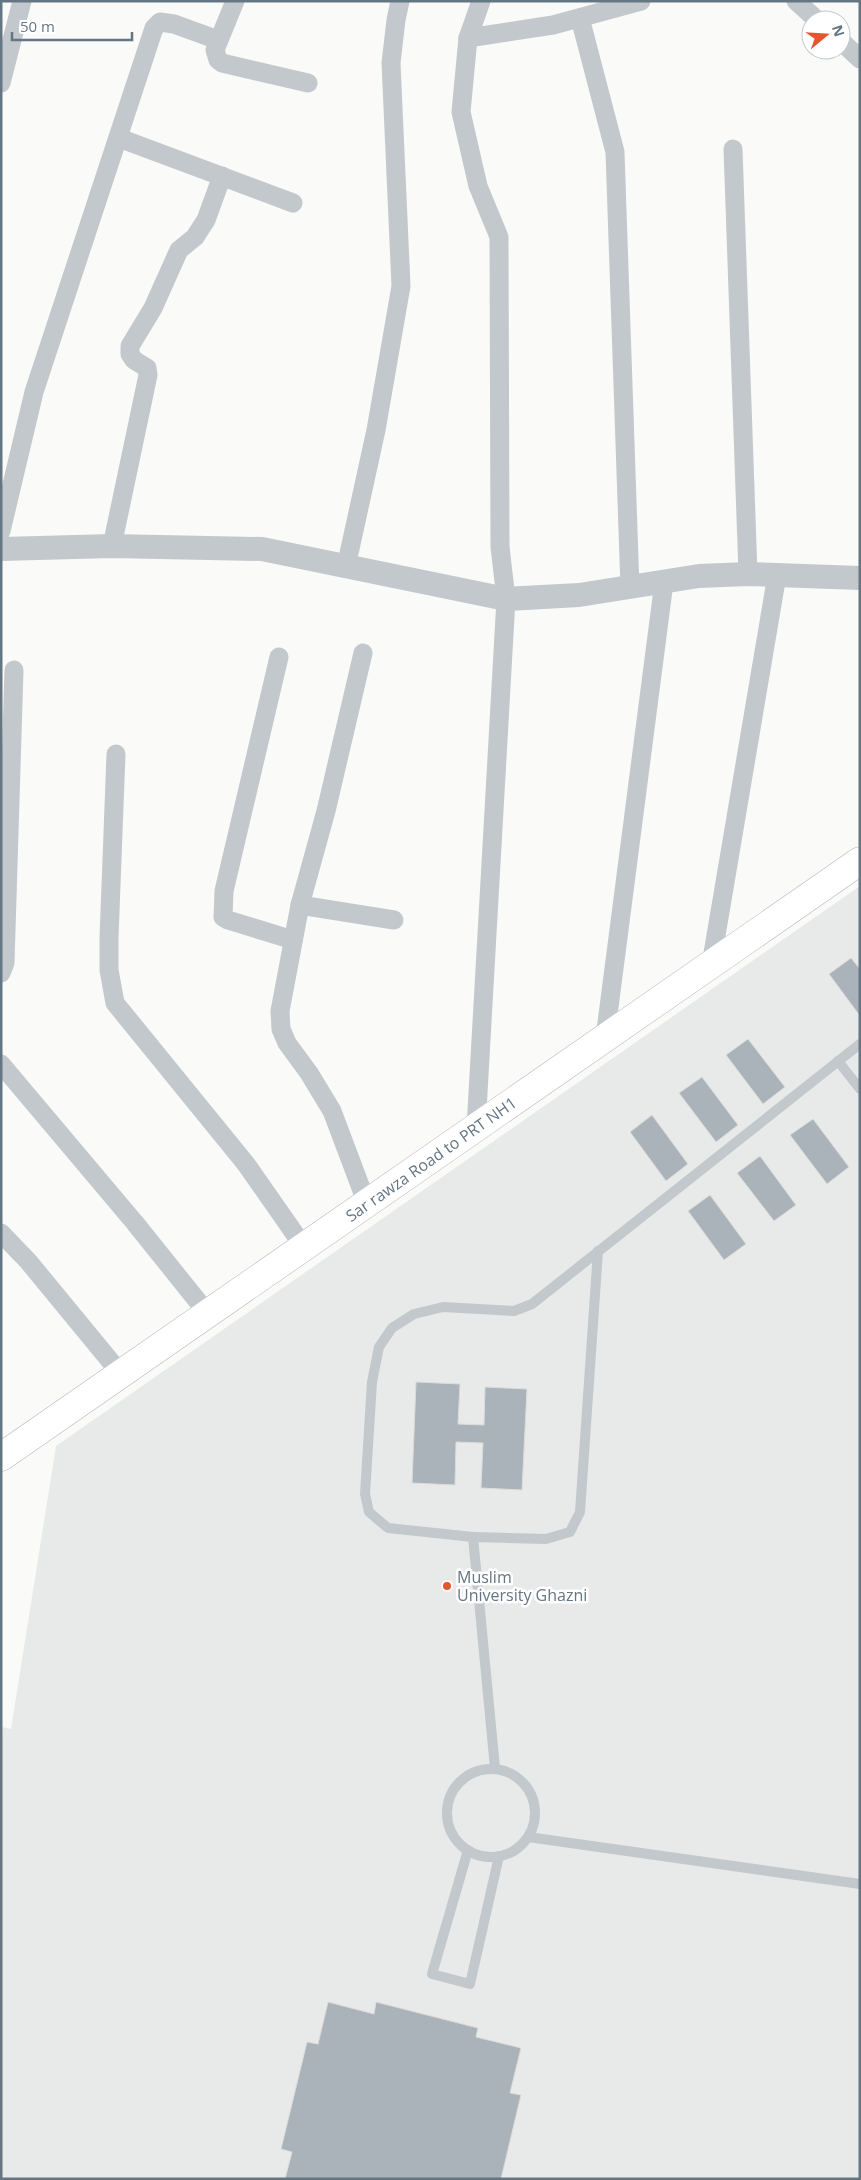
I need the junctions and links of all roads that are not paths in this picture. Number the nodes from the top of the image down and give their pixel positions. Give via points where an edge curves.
1 (22, 1) edge
2 (235, 1) edge
3 (400, 1) edge
4 (481, 1) edge
5 (641, 1) edge
6 (796, 1) edge
7 (806, 10) edge
8 (580, 18) junction
9 (468, 38) junction
10 (218, 40) junction
11 (1, 83) edge
12 (308, 83) dead end
13 (119, 138) junction
14 (733, 149) dead end
15 (222, 176) junction
16 (293, 203) dead end
17 (1, 531) edge
18 (112, 546) junction
19 (1, 549) edge
20 (346, 567) junction
21 (748, 574) junction
22 (777, 575) junction
23 (860, 578) edge
24 (664, 582) junction
25 (630, 588) junction
26 (506, 599) junction
27 (363, 653) dead end
28 (279, 657) dead end
29 (14, 670) dead end
30 (116, 754) dead end
31 (860, 861) edge
32 (300, 905) junction
33 (394, 920) dead end
34 (293, 940) junction
35 (711, 965) junction
36 (1, 973) edge
37 (605, 1038) junction
38 (860, 1044) edge
39 (838, 1061) junction
40 (1, 1064) edge
41 (860, 1089) edge
42 (476, 1128) junction
43 (367, 1204) junction
44 (1, 1233) edge
45 (304, 1247) junction
46 (598, 1252) junction
47 (208, 1314) junction
48 (121, 1374) junction
49 (1, 1457) edge
50 (473, 1537) junction
51 (495, 1768) junction
52 (528, 1837) junction
53 (468, 1850) junction
54 (499, 1856) junction
55 (860, 1884) edge

1 - 11 street
2 - 10 street
3 - 20 street via 391,63 401,286 376,430
4 - 9 street
5 - 8 street
6 - 7 street
8 - 9 street
8 - 25 street via 615,152
9 - 26 street via 461,112 478,186 499,237 500,546
10 - 12 street via 215,50 222,63
10 - 13 street via 160,22 154,28
13 - 15 street
13 - 17 street via 34,392
14 - 21 street
15 - 16 street
15 - 18 street via 206,220 195,237 179,250 153,308 130,346 130,354 147,368 148,374
18 - 19 street
18 - 20 street via 262,549
20 - 26 street
21 - 22 street
21 - 24 street via 699,576
22 - 23 street
22 - 35 street
24 - 25 street
24 - 37 street
25 - 26 street
26 - 42 street
27 - 32 street
28 - 34 street via 222,910 223,917 228,920
29 - 36 street via 5,963
30 - 45 street via 109,954 115,1003 246,1164
31 - 35 main road, Sar rawza Road to PRT NH1
32 - 33 street
32 - 34 street
34 - 43 street via 280,1011 281,1029 286,1043 332,1111
35 - 37 main road, Sar rawza Road to PRT NH1
37 - 42 main road, Sar rawza Road to PRT NH1
38 - 39 lane
39 - 41 lane
39 - 46 lane
40 - 47 street
42 - 43 main road, Sar rawza Road to PRT NH1
43 - 45 main road, Sar rawza Road to PRT NH1
44 - 48 street
45 - 47 main road, Sar rawza Road to PRT NH1
46 - 50 lane via 580,1512 570,1532 546,1539
46 - 50 lane via 532,1304 514,1311 443,1307 414,1314 392,1328 380,1347 372,1391 365,1494 369,1512 388,1528
47 - 48 main road, Sar rawza Road to PRT NH1
48 - 49 main road, Sar rawza Road to PRT NH1
50 - 51 lane
51 - 52 lane via 510,1772 531,1793 535,1821
51 - 53 lane via 466,1776 455,1787 449,1800 450,1828 457,1841
52 - 54 lane via 509,1854
52 - 55 lane
53 - 54 lane via 481,1856
53 - 54 lane via 432,1974 470,1984

